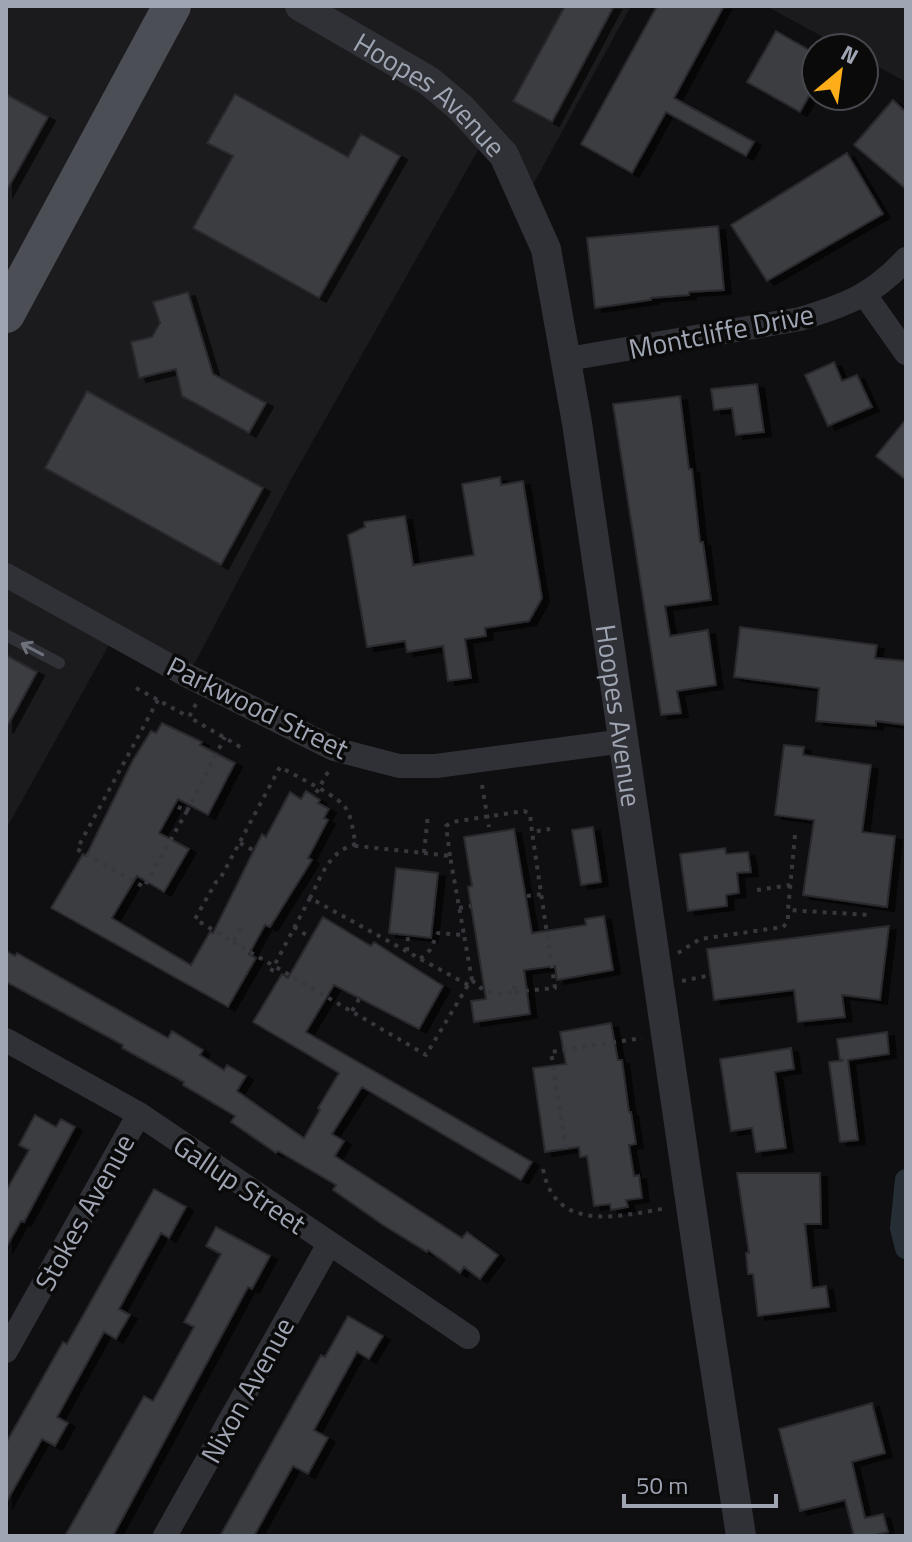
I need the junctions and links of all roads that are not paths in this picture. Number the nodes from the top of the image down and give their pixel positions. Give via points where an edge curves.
1 (172, 6) edge
2 (300, 6) edge
3 (906, 259) edge
4 (865, 295) junction
5 (6, 314) edge
6 (906, 353) edge
7 (568, 359) junction
8 (6, 575) edge
9 (6, 635) edge
10 (59, 663) dead end
11 (624, 741) junction
12 (6, 1040) edge
13 (139, 1114) junction
14 (329, 1244) junction
15 (468, 1337) dead end
16 (6, 1351) edge
17 (165, 1536) edge
18 (741, 1536) edge

1 - 5 main road
2 - 7 street, Hoopes Avenue via 429,81 504,155 546,249
3 - 4 street, Montcliffe Drive
4 - 6 street
4 - 7 street, Montcliffe Drive via 800,319
7 - 11 street, Hoopes Avenue
8 - 11 street, Parkwood Street via 334,749 399,766 436,766
10 -> 9 lane
11 - 18 street, Hoopes Avenue
12 - 13 street, Gallup Street
13 - 14 street, Gallup Street
13 - 16 street, Stokes Avenue
14 - 15 street, Gallup Street
14 - 17 street, Nixon Avenue

